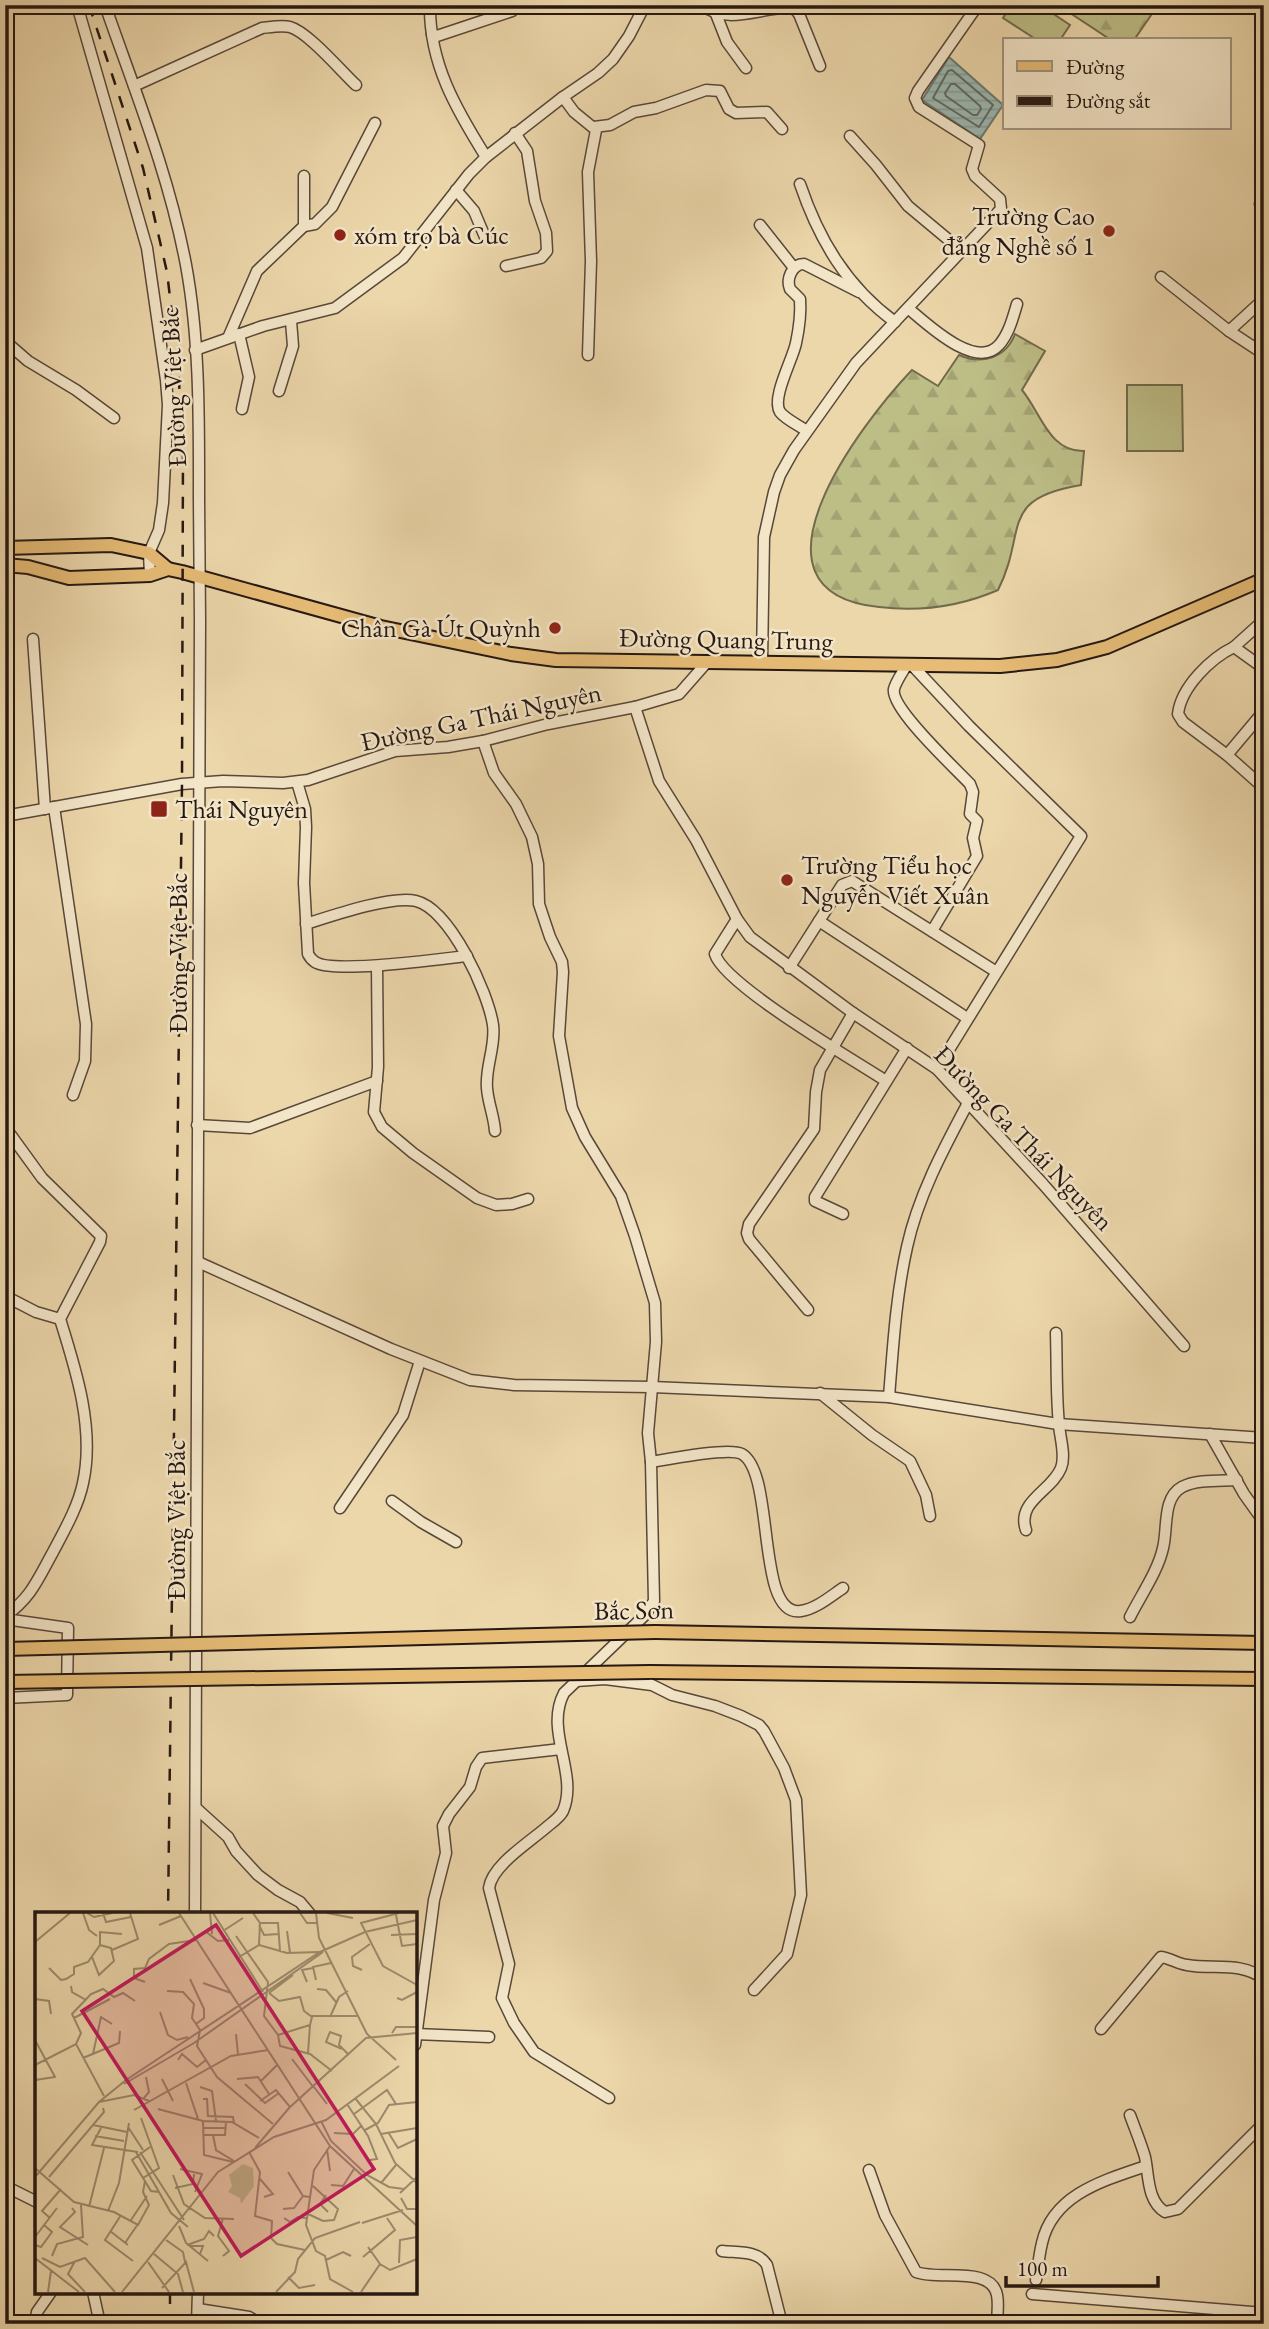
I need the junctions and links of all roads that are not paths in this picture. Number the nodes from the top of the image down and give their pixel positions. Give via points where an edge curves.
1 (77, 5) edge
2 (105, 5) edge
3 (430, 5) edge
4 (517, 5) edge
5 (645, 5) edge
6 (703, 5) edge
7 (963, 5) edge
8 (976, 9) edge
9 (716, 14) junction
10 (432, 34) junction
11 (820, 66) dead end
12 (746, 68) dead end
13 (356, 85) dead end
14 (134, 86) junction
15 (562, 97) junction
16 (375, 123) dead end
17 (594, 127) junction
18 (782, 129) dead end
19 (515, 134) junction
20 (850, 136) dead end
21 (486, 157) junction
22 (304, 176) dead end
23 (800, 184) dead end
24 (456, 190) junction
25 (760, 225) dead end
26 (304, 226) junction
27 (485, 237) dead end
28 (962, 251) junction
29 (506, 266) dead end
30 (794, 268) junction
31 (1161, 276) dead end
32 (859, 292) junction
33 (1264, 299) edge
34 (1017, 304) dead end
35 (909, 309) junction
36 (291, 321) junction
37 (895, 322) junction
38 (1229, 331) junction
39 (234, 336) junction
40 (5, 341) edge
41 (195, 350) junction
42 (1264, 354) edge
43 (588, 355) dead end
44 (279, 391) dead end
45 (242, 409) dead end
46 (114, 418) dead end
47 (807, 431) junction
48 (5, 548) edge
49 (149, 553) junction
50 (5, 565) edge
51 (168, 569) junction
52 (150, 575) junction
53 (200, 578) junction
54 (1264, 579) edge
55 (1264, 620) edge
56 (33, 639) dead end
57 (1234, 647) junction
58 (708, 661) junction
59 (762, 661) junction
60 (909, 664) junction
61 (1264, 665) edge
62 (635, 707) junction
63 (1264, 711) edge
64 (483, 741) junction
65 (1227, 755) junction
66 (297, 782) junction
67 (200, 783) junction
68 (1264, 788) edge
69 (50, 808) junction
70 (5, 816) edge
71 (737, 919) junction
72 (819, 921) junction
73 (306, 924) junction
74 (932, 931) junction
75 (467, 956) junction
76 (377, 966) junction
77 (789, 968) junction
78 (995, 971) junction
79 (853, 1013) junction
80 (967, 1018) junction
81 (832, 1046) junction
82 (907, 1048) junction
83 (937, 1069) junction
84 (377, 1081) junction
85 (886, 1081) junction
86 (73, 1094) dead end
87 (968, 1103) junction
88 (197, 1125) junction
89 (5, 1127) edge
90 (495, 1130) dead end
91 (528, 1199) dead end
92 (843, 1214) dead end
93 (198, 1262) junction
94 (5, 1296) edge
95 (808, 1310) dead end
96 (60, 1319) junction
97 (1056, 1334) dead end
98 (1184, 1346) dead end
99 (420, 1361) junction
100 (652, 1387) junction
101 (819, 1393) junction
102 (889, 1397) junction
103 (1058, 1424) junction
104 (1210, 1434) junction
105 (1264, 1437) edge
106 (651, 1462) junction
107 (1237, 1480) junction
108 (392, 1501) dead end
109 (340, 1508) dead end
110 (930, 1516) dead end
111 (1264, 1522) edge
112 (1026, 1530) dead end
113 (456, 1542) dead end
114 (843, 1588) dead end
115 (5, 1617) edge
116 (1130, 1617) dead end
117 (1264, 1643) edge
118 (5, 1649) edge
119 (1264, 1679) edge
120 (576, 1681) junction
121 (5, 1682) edge
122 (5, 1698) edge
123 (561, 1749) junction
124 (196, 1808) junction
125 (195, 1912) edge
126 (308, 1912) edge
127 (1264, 1979) edge
128 (754, 1990) dead end
129 (1101, 2029) dead end
130 (416, 2030) edge
131 (416, 2037) edge
132 (489, 2037) dead end
133 (609, 2098) dead end
134 (1130, 2115) dead end
135 (1264, 2123) edge
136 (1146, 2166) junction
137 (869, 2170) dead end
138 (5, 2186) edge
139 (35, 2201) edge
140 (722, 2251) dead end
141 (1036, 2280) dead end
142 (50, 2294) edge
143 (93, 2294) edge
144 (198, 2294) edge
145 (1032, 2294) dead end
146 (198, 2309) junction
147 (1264, 2313) edge
148 (35, 2324) edge
149 (100, 2324) edge
150 (197, 2324) edge
151 (261, 2324) edge
152 (782, 2324) edge
153 (997, 2324) edge

1 - 49 street via 147,248 166,380 163,503
2 - 14 street, Đường Việt Bắc
3 - 10 street
4 - 10 street via 512,11
5 - 15 street via 613,59
6 - 9 street
7 - 8 street
8 - 28 street via 915,99 919,107 979,145 972,169 1002,204
9 - 11 street via 794,8
9 - 12 street via 727,43
10 - 21 street via 444,84
13 - 14 street via 311,40 285,27 262,28
14 - 41 street, Đường Việt Bắc via 175,217 186,266
15 - 17 street
15 - 19 street
16 - 26 street via 332,207 315,224
17 - 18 street via 706,90 720,91 736,113 768,112
17 - 43 street via 588,172
19 - 21 street
19 - 29 street via 527,151 547,251 541,258
20 - 28 street via 908,206
21 - 24 street
22 - 26 street
23 - 32 street via 823,241
24 - 27 street via 474,212
24 - 36 street via 403,258 335,309
25 - 30 street
26 - 39 street via 257,271
28 - 35 street
30 - 32 street via 804,264
30 - 47 street via 788,284 800,299 800,315 778,405 780,413
31 - 38 street
32 - 37 street
33 - 38 street
34 - 35 street via 1001,343 985,353 959,346
35 - 37 street
36 - 39 street
36 - 44 street via 293,346
37 - 47 street via 856,363
38 - 42 street
39 - 41 street
39 - 45 street via 248,377
40 - 46 street
41 - 53 street, Đường Việt Bắc
47 - 59 street via 780,475 764,537
48 - 49 main road via 111,545
49 - 51 main road
49 - 52 street
50 - 52 main road via 69,578
51 - 52 main road
51 - 53 main road, Đường Quang Trung
53 - 58 main road, Đường Quang Trung via 381,627 511,654 556,660
53 - 67 street, Đường Việt Bắc
54 - 60 main road, Đường Quang Trung via 1107,647 1057,660 1000,666
55 - 57 street
56 - 69 street
57 - 61 street
57 - 65 street via 1212,661 1192,684 1178,714
58 - 59 main road, Đường Quang Trung
58 - 62 street, Đường Ga Thái Nguyên via 679,694
59 - 60 main road, Đường Quang Trung
60 - 74 street via 894,695 909,721 970,784 970,814 976,821 976,856
60 - 78 street via 1081,836
62 - 64 street, Đường Ga Thái Nguyên
62 - 71 street, Đường Ga Thái Nguyên via 659,781
63 - 65 street
64 - 66 street, Đường Ga Thái Nguyên via 395,751
64 - 100 street via 494,773 521,812 536,849 539,904 562,962 559,1036 572,1108 621,1196 655,1303
65 - 68 street
66 - 67 street, Đường Ga Thái Nguyên
66 - 73 street via 305,818
67 - 69 street, Đường Ga Thái Nguyên
67 - 88 street, Đường Việt Bắc
69 - 70 street, Đường Ga Thái Nguyên
69 - 86 street via 86,1024 85,1060
71 - 77 street, Đường Ga Thái Nguyên via 750,937
71 - 81 street via 715,957 766,1004
72 - 74 street via 842,885 852,881
72 - 77 street
72 - 80 street
73 - 75 street via 359,908 417,901 441,919
73 - 76 street via 307,954 316,964
74 - 78 street
75 - 76 street
75 - 90 street via 493,1024 487,1089
76 - 84 street
77 - 79 street, Đường Ga Thái Nguyên
78 - 80 street
79 - 81 street
79 - 82 street, Đường Ga Thái Nguyên
80 - 83 street
81 - 85 street
81 - 95 street via 818,1080 814,1129 747,1233
82 - 83 street, Đường Ga Thái Nguyên
82 - 85 street
83 - 87 street, Đường Ga Thái Nguyên
84 - 88 street via 250,1128
84 - 91 street via 374,1112 396,1140 477,1199 496,1205
85 - 92 street via 815,1196 815,1201
87 - 98 street, Đường Ga Thái Nguyên
87 - 102 street via 925,1190 907,1244
88 - 93 street, Đường Việt Bắc
89 - 96 street via 42,1178 101,1236
93 - 99 street
93 - 124 street, Đường Việt Bắc
94 - 96 street
96 - 115 street via 87,1440 83,1485 34,1588
97 - 103 street
99 - 100 street via 490,1383
99 - 109 street via 403,1415
100 - 101 street
100 - 106 street
101 - 102 street
101 - 110 street via 910,1461
102 - 103 street
103 - 104 street
103 - 112 street via 1063,1462 1053,1481 1031,1501 1025,1513
104 - 105 street
104 - 107 street
106 - 114 street via 725,1452 743,1455 758,1478 772,1576 786,1606 805,1610
106 - 120 street via 654,1601
107 - 111 street
107 - 116 street via 1192,1484 1173,1496 1164,1547
108 - 113 street
115 - 122 street via 68,1628 67,1695
117 - 118 main road, Bắc Sơn, bridge via 655,1632
119 - 121 main road, bridge via 650,1672
120 - 123 street via 557,1710
120 - 128 street via 605,1679 652,1685 741,1716 764,1731 796,1800 802,1895 787,1954
123 - 130 street via 482,1758 470,1787 446,1819 446,1853 432,1913
123 - 133 street via 566,1784 561,1815 490,1879 509,1964 502,1998 531,2049
124 - 125 street, Đường Việt Bắc
124 - 126 street via 228,1837 258,1875
127 - 129 street via 1228,1965 1184,1965 1161,1957
131 - 132 street
134 - 136 street
135 - 136 street via 1172,2212 1156,2205
136 - 141 street via 1083,2190 1062,2207 1042,2240
137 - 153 street via 885,2215 915,2271 990,2281 997,2295
138 - 139 street
140 - 152 street via 758,2255 764,2260
142 - 148 street
143 - 149 street
144 - 146 street
145 - 147 street
146 - 150 street
146 - 151 street via 249,2316

